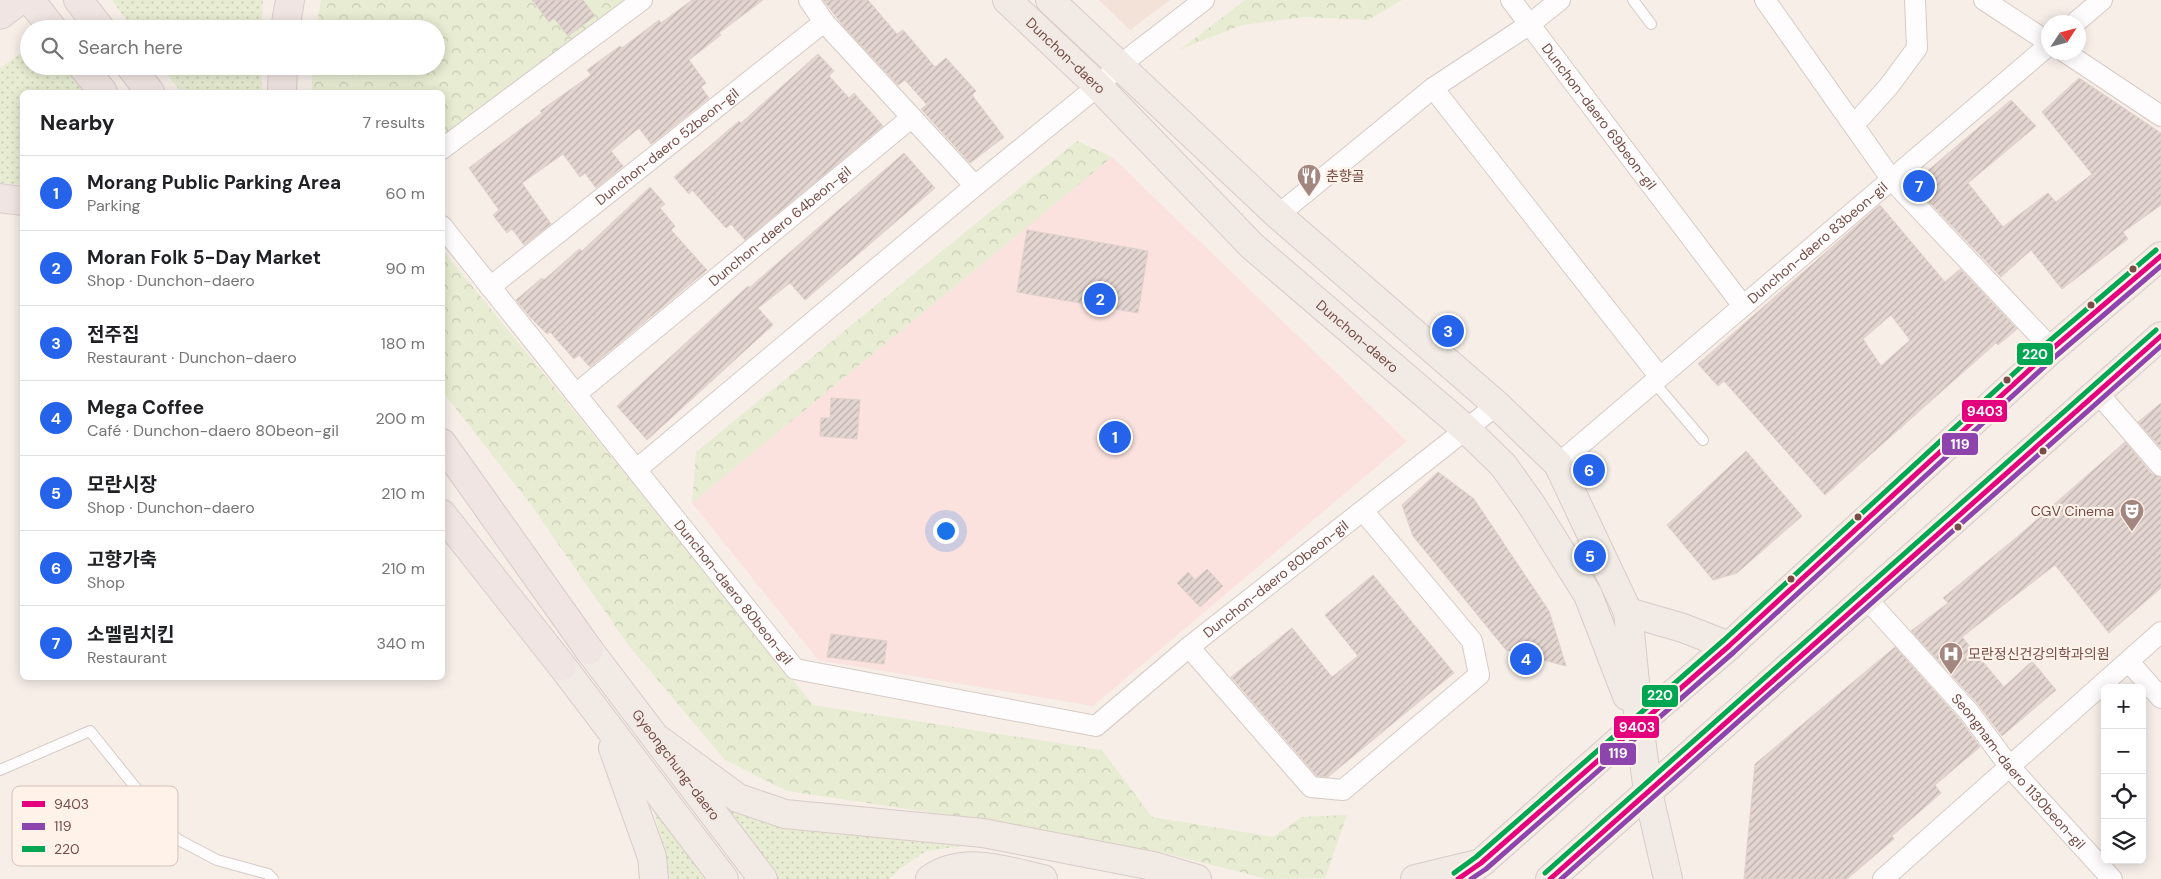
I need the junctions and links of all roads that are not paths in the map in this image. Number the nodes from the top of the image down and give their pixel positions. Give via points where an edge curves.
1 (20, 0) edge
2 (30, 0) edge
3 (78, 0) edge
4 (290, 0) edge
5 (642, 0) edge
6 (809, 0) edge
7 (1007, 0) edge
8 (1050, 0) edge
9 (1204, 0) edge
10 (1511, 0) edge
11 (1560, 0) edge
12 (1633, 0) edge
13 (1765, 0) edge
14 (1914, 0) edge
15 (1984, 0) edge
16 (2102, 0) edge
17 (0, 15) edge
18 (2084, 15) edge
19 (46, 20) edge
20 (94, 20) edge
21 (287, 20) edge
22 (824, 22) junction
23 (1530, 24) junction
24 (1651, 24) dead end
25 (2041, 37) edge
26 (2041, 52) edge
27 (2077, 60) edge
28 (1120, 65) junction
29 (89, 75) edge
30 (137, 75) edge
31 (283, 75) edge
32 (1098, 86) junction
33 (1434, 88) junction
34 (101, 90) edge
35 (148, 90) edge
36 (282, 90) edge
37 (2161, 116) edge
38 (911, 118) junction
39 (1854, 125) junction
40 (445, 147) edge
41 (1892, 180) junction
42 (975, 186) junction
43 (0, 198) edge
44 (20, 200) edge
45 (1670, 209) joint
46 (1278, 215) junction
47 (445, 230) edge
48 (2161, 256) edge
49 (490, 287) junction
50 (1743, 306) junction
51 (2161, 336) edge
52 (2052, 349) junction
53 (1656, 379) junction
54 (2097, 392) junction
55 (576, 394) junction
56 (1497, 405) junction
57 (1467, 430) junction
58 (1703, 440) dead end
59 (445, 447) edge
60 (445, 460) edge
61 (1558, 464) junction
62 (2161, 466) edge
63 (637, 469) junction
64 (1364, 512) junction
65 (445, 517) edge
66 (445, 521) edge
67 (502, 529) junction
68 (462, 537) junction
69 (1866, 598) junction
70 (1628, 612) junction
71 (2161, 632) edge
72 (1729, 646) junction
73 (1189, 647) junction
74 (589, 650) joint
75 (2129, 662) junction
76 (562, 666) joint
77 (2161, 698) edge
78 (596, 710) junction
79 (1639, 723) junction
80 (658, 739) junction
81 (2009, 766) junction
82 (0, 770) edge
83 (134, 786) edge
84 (1648, 792) junction
85 (178, 840) edge
86 (1481, 863) junction
87 (1890, 877) edge
88 (273, 879) edge
89 (654, 879) edge
90 (724, 879) edge
91 (763, 879) edge
92 (930, 879) edge
93 (1043, 879) edge
94 (1197, 879) edge
95 (1415, 879) edge
96 (1458, 879) edge
97 (1550, 879) edge
98 (1668, 879) edge
99 (2112, 879) edge

1 - 17 highway
2 - 19 highway
3 - 20 highway
4 - 21 highway
5 - 40 street
6 - 22 street
7 - 32 main road, Dunchon-daero
8 - 28 main road, Dunchon-daero
9 - 28 street
10 - 23 street, Dunchon-daero 69beon-gil
11 - 23 street
12 - 24 lane
13 - 39 street
14 - 39 street via 1917,48 1890,86
15 - 25 street
16 - 18 street
22 - 38 street
22 - 49 street, Dunchon-daero 52beon-gil
23 - 33 street
23 - 45 street, Dunchon-daero 69beon-gil
26 - 41 street, Dunchon-daero 83beon-gil
27 - 37 street
28 - 32 street
28 - 46 main road, Dunchon-daero
29 - 34 highway
30 - 35 highway
31 - 36 highway
32 - 42 street
32 - 57 main road, Dunchon-daero via 1252,246
33 - 46 street
33 - 53 street
38 - 42 street
38 - 55 street, Dunchon-daero 64beon-gil
39 - 41 street
41 - 50 street, Dunchon-daero 83beon-gil
41 - 52 street
42 - 63 street
43 - 44 highway
45 - 50 street, Dunchon-daero 83beon-gil
46 - 56 main road, Dunchon-daero
47 - 49 street, Dunchon-daero 80beon-gil
48 - 52 main road
49 - 55 street, Dunchon-daero 80beon-gil
50 - 53 street, Dunchon-daero 83beon-gil
51 - 54 main road
52 - 72 main road
53 - 58 lane
53 - 61 street, Dunchon-daero 83beon-gil
54 - 62 street
54 - 69 main road
55 - 63 street, Dunchon-daero 80beon-gil
56 - 57 street, Dunchon-daero 80beon-gil
56 - 61 main road, Dunchon-daero
57 - 64 street, Dunchon-daero 80beon-gil
57 - 79 main road, Dunchon-daero via 1502,465 1531,504 1588,596
59 - 67 highway
60 - 67 highway
61 - 70 main road, Dunchon-daero
63 - 73 street, Dunchon-daero 80beon-gil via 795,669 1096,726
64 - 73 street, Dunchon-daero 80beon-gil
64 - 73 street, Dunchon-daero 80beon-gil via 1472,641 1479,675 1343,790 1311,787
65 - 68 highway
66 - 68 highway
67 - 74 highway
68 - 76 highway
69 - 81 street, Seongnam-daero 1130beon-gil via 1969,712
69 - 84 main road
70 - 72 main road
70 - 79 main road, Dunchon-daero
71 - 75 street
72 - 79 main road
74 - 80 main road, Gyeongchung-daero
75 - 77 street
75 - 81 street
76 - 78 main road
78 - 89 main road via 635,805 652,857
78 - 90 main road
79 - 84 main road, Dunchon-daero
79 - 86 main road
80 - 91 main road, Gyeongchung-daero
80 - 94 main road via 738,798 785,814 983,833 1153,866
81 - 87 street
81 - 99 street, Seongnam-daero 1130beon-gil
82 - 83 lane via 90,731
84 - 97 main road
84 - 98 main road, Dunchon-daero
85 - 88 lane via 217,860 268,874
86 - 95 main road
86 - 96 main road
92 - 93 main road via 942,871 979,865

